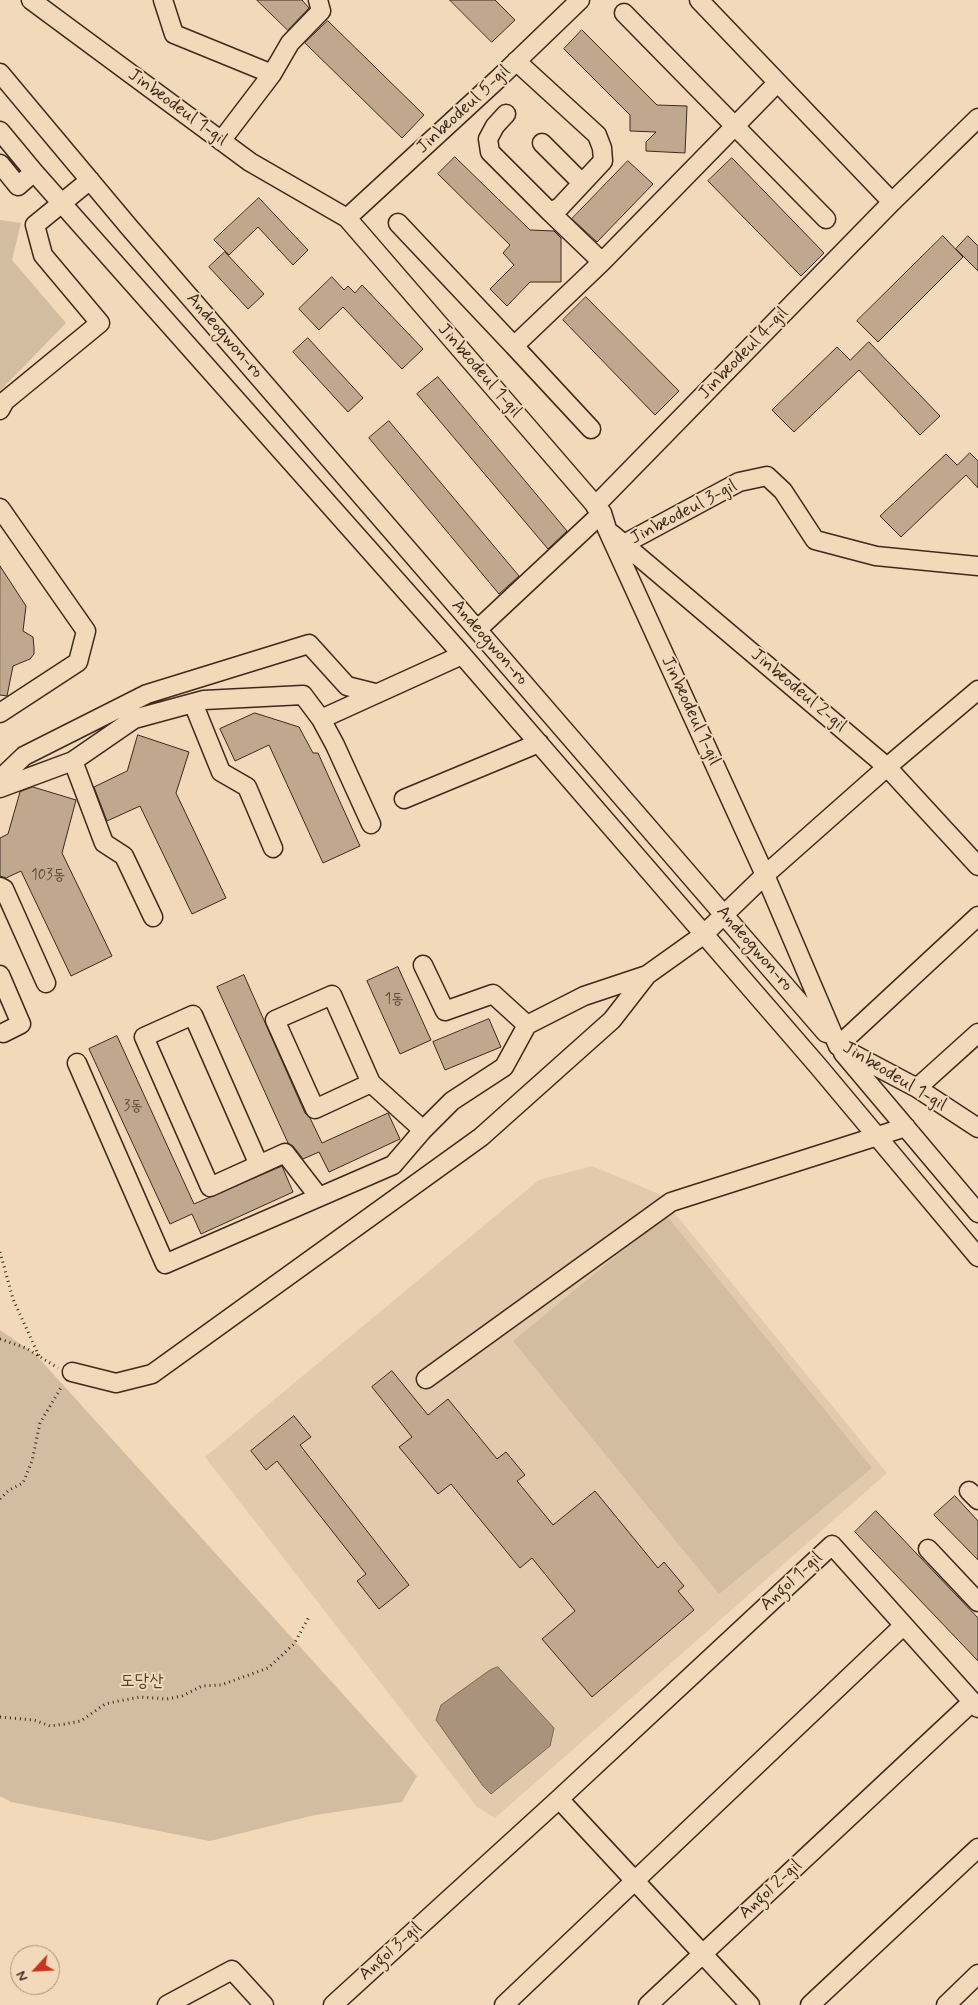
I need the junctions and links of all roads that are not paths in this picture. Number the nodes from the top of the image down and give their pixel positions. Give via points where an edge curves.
1 (163, 0) edge
2 (318, 0) edge
3 (580, 0) edge
4 (699, 0) edge
5 (35, 1) edge
6 (624, 13) dead end
7 (516, 61) junction
8 (0, 73) edge
9 (272, 74) junction
10 (776, 83) junction
11 (506, 114) dead end
12 (978, 118) edge
13 (735, 125) junction
14 (0, 131) edge
15 (221, 141) junction
16 (542, 143) dead end
17 (0, 164) edge
18 (34, 172) junction
19 (90, 180) junction
20 (582, 183) junction
21 (892, 202) junction
22 (61, 204) junction
23 (550, 212) junction
24 (347, 218) junction
25 (826, 219) dead end
26 (398, 223) dead end
27 (602, 262) junction
28 (514, 346) junction
29 (0, 410) edge
30 (591, 429) dead end
31 (0, 508) edge
32 (601, 516) junction
33 (624, 544) junction
34 (978, 566) edge
35 (478, 630) junction
36 (462, 655) junction
37 (978, 690) edge
38 (375, 693) junction
39 (193, 703) junction
40 (0, 713) edge
41 (321, 719) junction
42 (539, 743) junction
43 (73, 762) junction
44 (887, 767) junction
45 (0, 779) edge
46 (0, 788) edge
47 (404, 799) dead end
48 (370, 824) dead end
49 (273, 848) dead end
50 (978, 866) edge
51 (765, 875) junction
52 (0, 887) edge
53 (723, 914) junction
54 (978, 916) edge
55 (153, 917) dead end
56 (703, 935) junction
57 (423, 966) dead end
58 (0, 975) edge
59 (647, 975) junction
60 (46, 983) dead end
61 (527, 1025) junction
62 (2, 1033) dead end
63 (978, 1033) edge
64 (838, 1046) junction
65 (77, 1063) dead end
66 (371, 1083) junction
67 (917, 1088) junction
68 (906, 1127) junction
69 (978, 1128) edge
70 (423, 1130) junction
71 (876, 1137) junction
72 (259, 1165) junction
73 (318, 1197) junction
74 (978, 1213) edge
75 (978, 1257) edge
76 (72, 1372) road end
77 (426, 1379) dead end
78 (928, 1549) dead end
79 (978, 1602) edge
80 (903, 1626) junction
81 (975, 1705) edge
82 (559, 1799) junction
83 (840, 1826) joint
84 (978, 1848) edge
85 (635, 1881) junction
86 (703, 1954) junction
87 (976, 1976) edge
88 (167, 2005) edge
89 (264, 2005) edge
90 (333, 2005) edge
91 (504, 2005) edge
92 (648, 2005) edge
93 (750, 2005) edge
94 (810, 2005) edge
95 (946, 2005) edge

1 - 9 street via 174,34
2 - 9 street via 321,11 290,43
3 - 7 street, Jinbeodeul 5-gil
4 - 10 street
5 - 15 street, Jinbeodeul 1-gil
6 - 13 street
7 - 20 street via 597,135 603,161
7 - 24 street, Jinbeodeul 5-gil
8 - 19 street, Andeogwon-ro
9 - 15 street
10 - 13 street
10 - 21 street
11 - 23 street via 488,139 490,152
12 - 21 street, Jinbeodeul 4-gil
13 - 25 street
13 - 27 street
14 - 18 street, Andeogwon-ro
15 - 24 street, Jinbeodeul 1-gil via 250,162
16 - 20 street
17 - 18 street via 18,186
18 - 22 street, Andeogwon-ro
19 - 22 street
19 - 35 street, Andeogwon-ro
20 - 23 street via 560,207
21 - 32 street, Jinbeodeul 4-gil
22 - 29 street via 35,225 42,255 100,323 5,401
22 - 36 street, Andeogwon-ro
23 - 27 street
24 - 32 street, Jinbeodeul 1-gil
26 - 28 street
27 - 28 street
28 - 30 street
31 - 40 street via 86,631 78,662
32 - 33 street, Jinbeodeul 2-gil
32 - 35 street, Jinbeodeul 4-gil
32 - 51 street, Jinbeodeul 1-gil
33 - 34 street, Jinbeodeul 3-gil via 739,482 767,476 783,491 815,540 876,556
33 - 44 street, Jinbeodeul 2-gil
35 - 53 street, Andeogwon-ro
36 - 38 street
36 - 42 street, Andeogwon-ro
37 - 44 street
38 - 41 street
38 - 45 street via 347,686 309,644 147,694 24,756
39 - 41 street via 303,695
39 - 43 street via 134,719
39 - 49 street via 221,772 247,787
41 - 48 street
42 - 47 street
42 - 56 street, Andeogwon-ro
43 - 46 street
43 - 55 street via 104,843 124,856
44 - 50 street, Jinbeodeul 2-gil
44 - 51 street
51 - 53 street
51 - 64 street, Jinbeodeul 1-gil
52 - 60 street via 4,889
53 - 56 street
53 - 64 street, Andeogwon-ro
54 - 64 street
56 - 59 street
56 - 71 street, Andeogwon-ro
57 - 61 street via 445,1011 493,994
58 - 62 street via 20,1024
59 - 61 street via 584,996
59 - 76 street via 612,1020 481,1137 152,1374 116,1383
61 - 70 street via 504,1067 452,1101
63 - 67 street
64 - 67 street, Jinbeodeul 1-gil
64 - 68 street, Andeogwon-ro
65 - 73 street via 165,1264
66 - 66 street via 332,994 274,1020 316,1109
66 - 70 street
67 - 69 street, Jinbeodeul 1-gil
68 - 71 street
68 - 74 street, Andeogwon-ro
70 - 73 street via 393,1165
71 - 75 street, Andeogwon-ro
71 - 77 street via 671,1202
72 - 72 street via 210,1187 144,1037 193,1015
72 - 73 street via 285,1153
78 - 79 street
80 - 81 street, Angol 1-gil
80 - 82 street, Angol 1-gil via 832,1546
80 - 85 street
81 - 83 street, Angol 1-gil
82 - 85 street
82 - 90 street, Angol 3-gil
83 - 86 street, Angol 2-gil
84 - 94 street
85 - 86 street
85 - 91 street
86 - 92 street, Angol 2-gil
86 - 93 street
87 - 95 street
88 - 89 street via 232,1970

